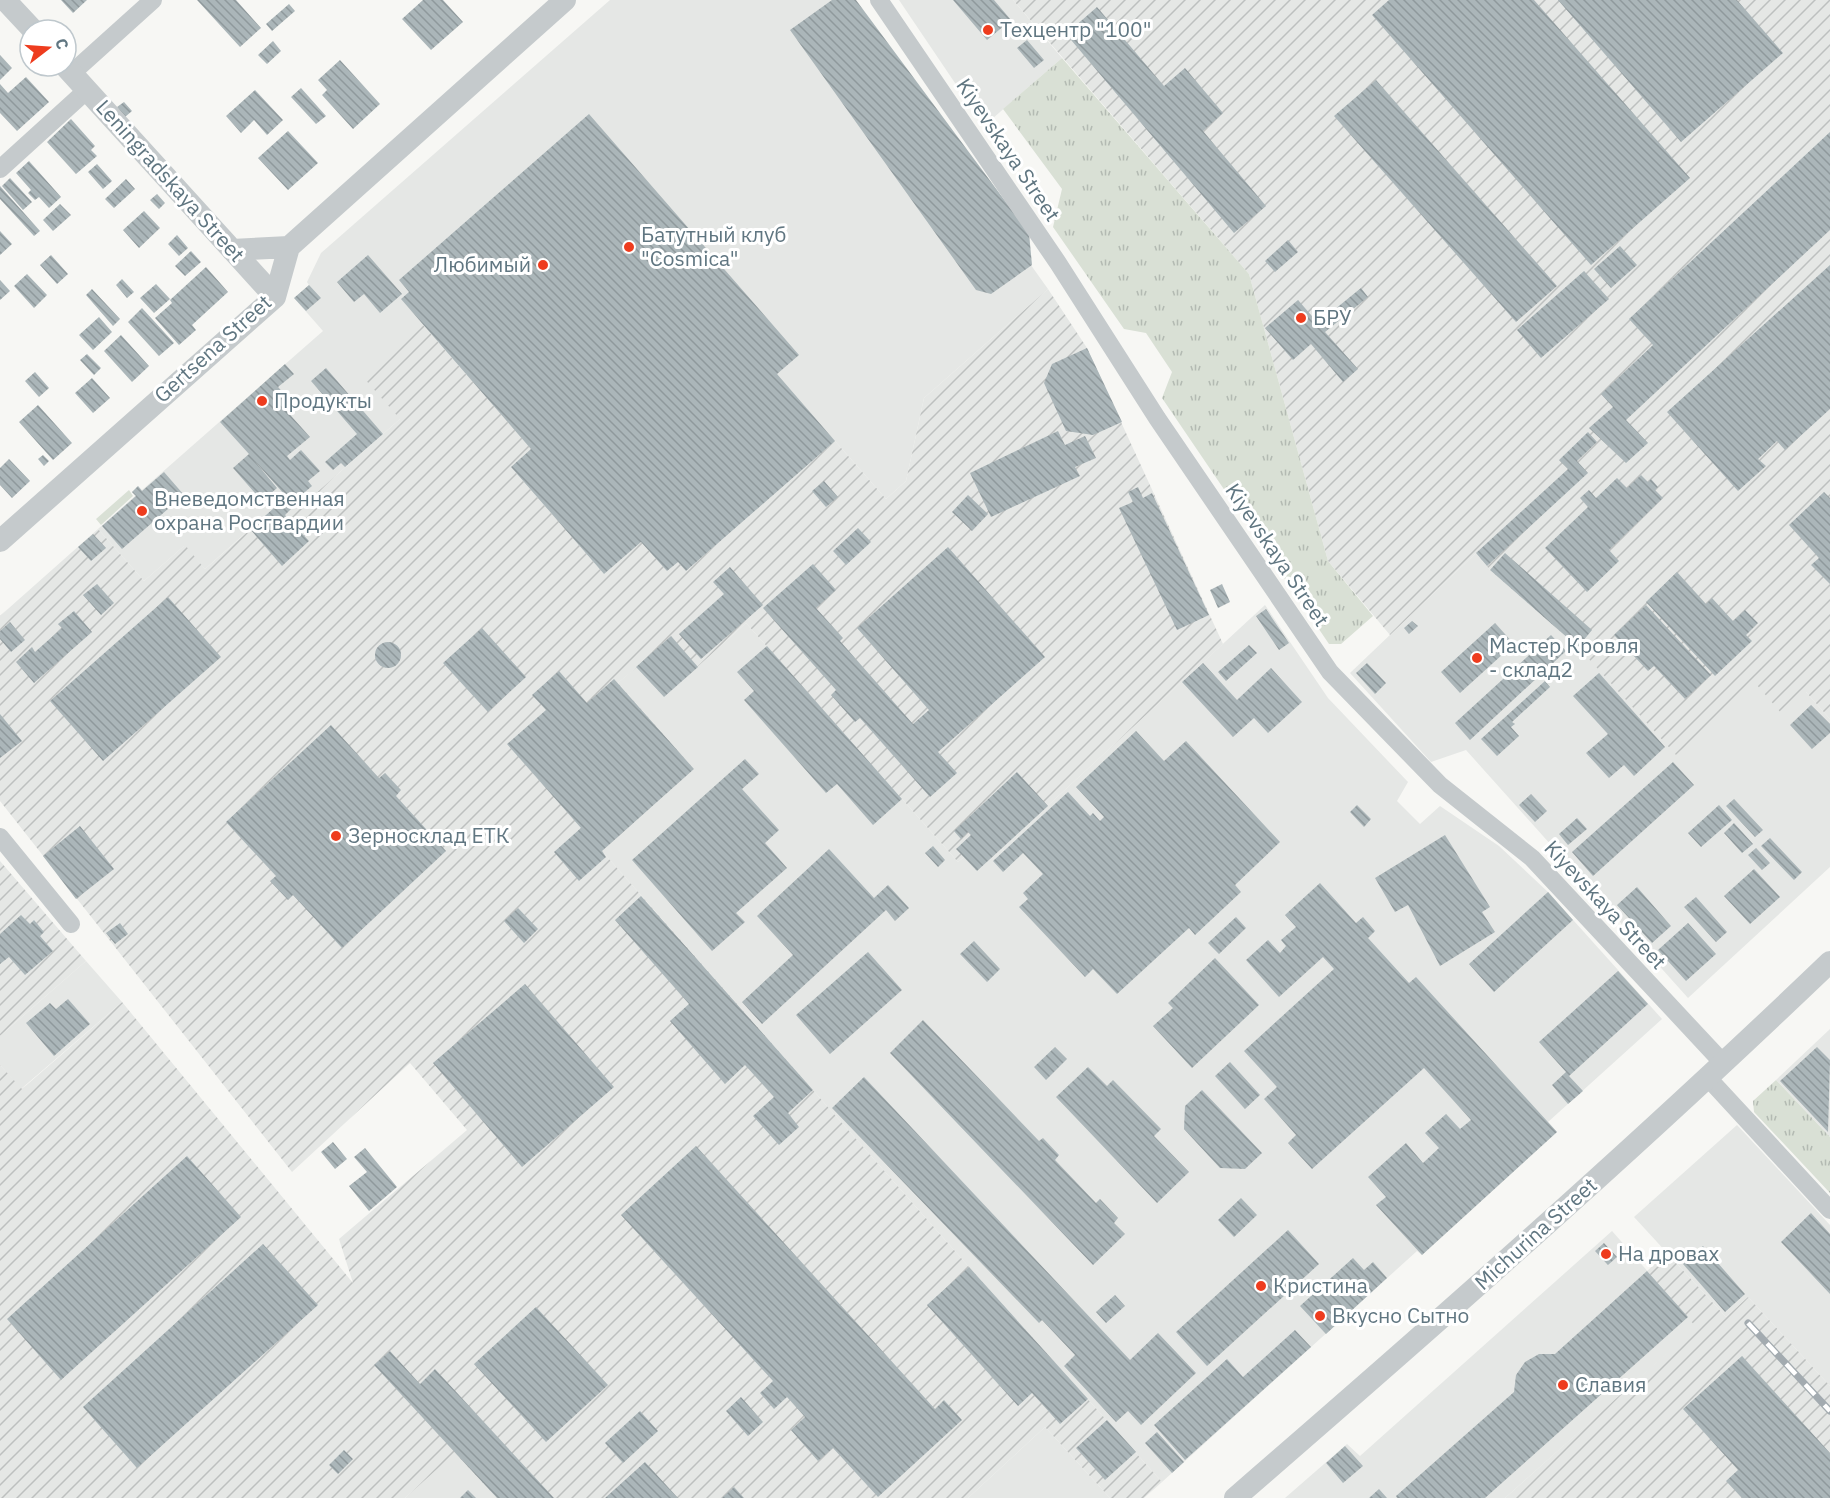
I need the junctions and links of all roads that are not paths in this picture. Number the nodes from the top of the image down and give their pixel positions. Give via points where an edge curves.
1 (5, 0) edge
2 (153, 0) edge
3 (566, 0) edge
4 (879, 0) edge
5 (22, 18) edge
6 (78, 62) edge
7 (76, 78) edge
8 (87, 90) junction
9 (0, 169) edge
10 (289, 247) junction
11 (232, 250) junction
12 (275, 297) junction
13 (0, 540) edge
14 (0, 837) edge
15 (71, 924) dead end
16 (1830, 962) edge
17 (1716, 1071) junction
18 (1830, 1210) edge
19 (1235, 1498) edge

1 - 5 street
2 - 6 street
3 - 10 street
4 - 17 street, Kiyevskaya Street via 1330,672 1440,785 1532,858
7 - 8 street, Leningradskaya Street
8 - 9 street
8 - 11 street, Leningradskaya Street
10 - 11 street
10 - 12 street, Gertsena Street
11 - 12 street, Leningradskaya Street
12 - 13 street, Gertsena Street
14 - 15 street
16 - 17 street, Michurina Street
17 - 18 street, Kiyevskaya Street
17 - 19 street, Michurina Street via 1508,1261

